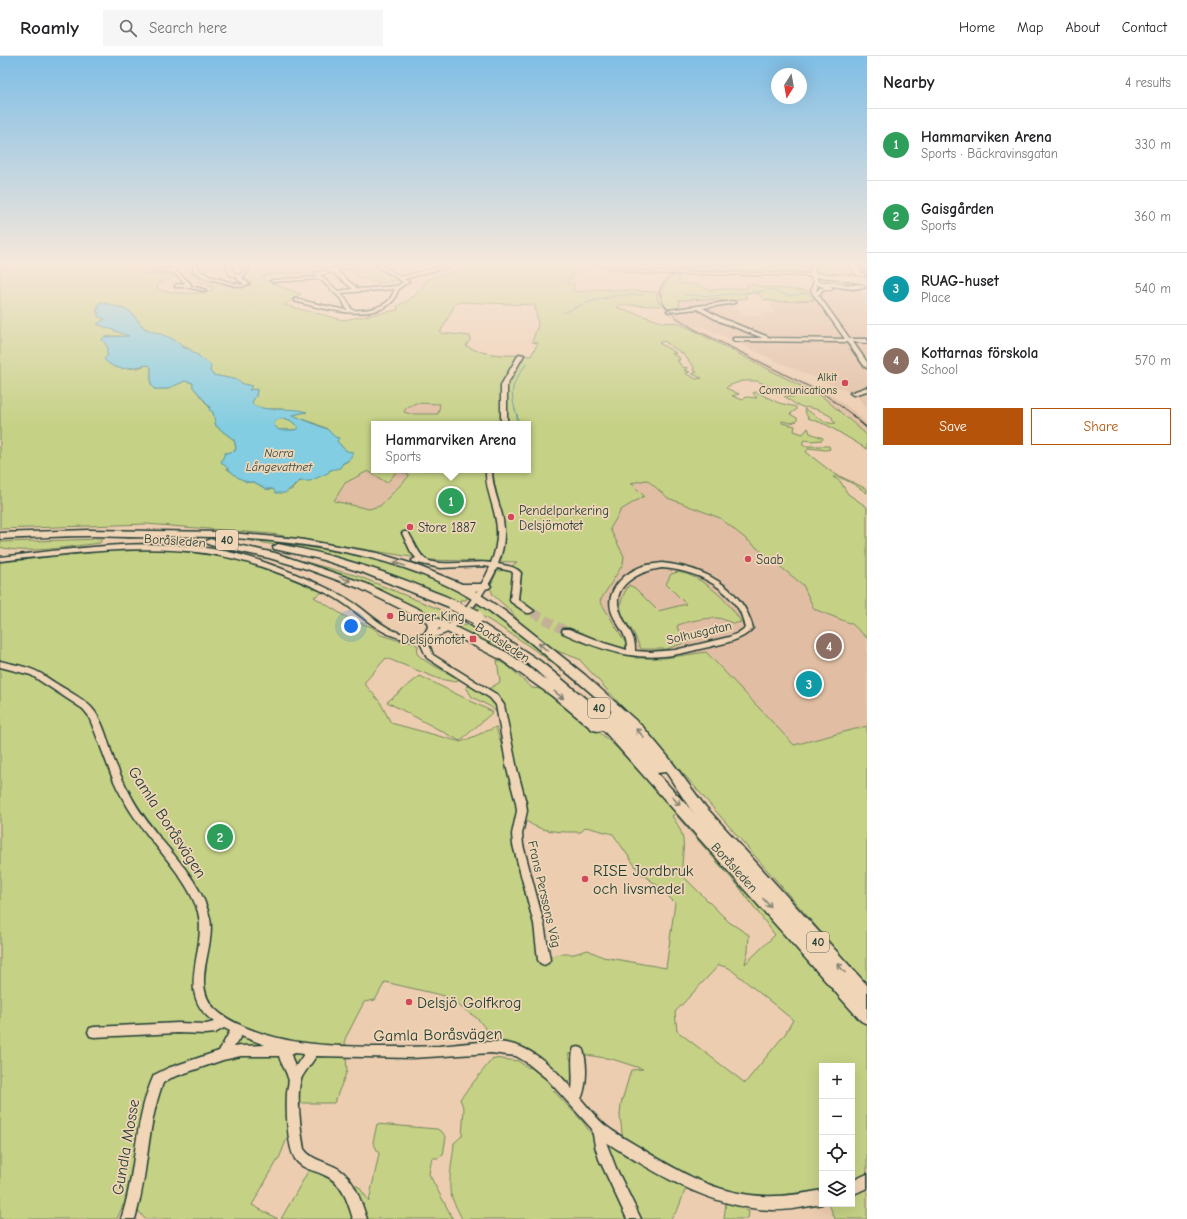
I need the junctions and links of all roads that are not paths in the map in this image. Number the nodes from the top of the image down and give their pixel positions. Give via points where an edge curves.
1 (720, 319) edge
2 (834, 319) edge
3 (735, 339) dead end
4 (773, 340) junction
5 (850, 341) junction
6 (867, 341) edge
7 (519, 356) dead end
8 (867, 366) edge
9 (867, 389) edge
10 (853, 393) dead end
11 (504, 421) edge
12 (489, 473) edge
13 (147, 533) junction
14 (406, 533) dead end
15 (0, 536) edge
16 (0, 540) edge
17 (210, 542) junction
18 (0, 559) edge
19 (494, 566) junction
20 (485, 586) junction
21 (461, 587) junction
22 (474, 600) junction
23 (451, 607) junction
24 (530, 611) tunnel mouth
25 (474, 619) junction
26 (433, 621) junction
27 (449, 628) junction
28 (566, 631) tunnel mouth
29 (425, 636) junction
30 (631, 652) junction
31 (0, 664) edge
32 (650, 772) junction
33 (700, 811) junction
34 (544, 960) dead end
35 (867, 997) edge
36 (867, 1016) edge
37 (224, 1022) junction
38 (238, 1029) junction
39 (94, 1032) dead end
40 (310, 1049) junction
41 (284, 1050) junction
42 (578, 1052) dead end
43 (223, 1055) junction
44 (296, 1077) junction
45 (574, 1100) junction
46 (598, 1127) junction
47 (867, 1181) edge
48 (855, 1187) edge
49 (819, 1198) edge
50 (128, 1219) edge
51 (360, 1219) edge
52 (634, 1219) edge

1 - 4 street
2 - 5 street
3 - 4 street
4 - 5 street
5 - 6 street
5 - 8 street
7 - 11 street via 504,385
9 - 10 street
12 - 19 street via 501,534
13 - 15 highway, Boråsleden / 40
21 -> 13 highway via 414,568 322,546 259,538
13 - 23 highway, Boråsleden / 40 via 224,539 307,553 386,576
14 - 19 street via 420,562 440,566 474,563
16 - 17 highway, Boråsleden / 40 via 124,537
17 - 23 highway, Boråsleden / 40 via 279,552 349,570
17 -> 26 highway via 271,555 330,573 363,586
18 - 29 street via 76,549 132,546 191,548 230,555 275,569 330,592 388,632 404,636
19 - 20 street
19 - 24 street via 513,569 518,573 514,600
20 - 21 highway
20 - 22 street
21 - 22 highway
22 - 27 street
33 -> 22 highway via 652,746 624,716 576,673 490,605
23 - 25 highway, Boråsleden / 40
25 - 32 highway, Boråsleden / 40 via 555,679 601,719
25 - 33 highway, Boråsleden / 40 via 520,644 588,697 634,740
26 - 27 highway
26 - 29 highway via 434,627
27 - 29 street
27 -> 32 highway via 487,646 528,672 584,715
28 - 30 street, Solhusgatan via 605,648
29 - 34 street, Frans Perssons Väg via 430,656 493,696 500,705 521,802 518,845 540,924
30 - 30 street, Solhusgatan via 672,652 732,638 744,634 749,628 740,605 703,576 678,566 643,569 624,580 618,587 614,603 618,620 633,643
31 - 37 street, Gamla Boråsvägen via 34,673 86,707 92,714 122,788 153,836 190,884 199,904 205,936 198,989 209,1012
32 -> 36 highway, Boråsleden / 40
35 -> 33 highway, Boråsleden / 40
37 - 38 street, Gamla Boråsvägen
37 - 39 street via 215,1028 206,1029
38 - 40 street, Gamla Boråsvägen via 280,1045
38 - 43 street
40 - 41 street, Gundla Mosse
40 - 44 street via 311,1055
40 - 45 street, Gamla Boråsvägen via 415,1052 500,1048 519,1052 532,1060
41 - 43 street, Gundla Mosse via 240,1051
41 - 44 street via 284,1055
42 - 45 street via 579,1091
43 - 50 street, Gundla Mosse via 158,1079 150,1101 143,1134 139,1176
44 - 51 street via 293,1088 300,1156 336,1173 353,1199
45 - 46 street, Gamla Boråsvägen
46 - 49 street, Gamla Boråsvägen via 675,1175 716,1195 765,1203 795,1202
46 - 52 street via 597,1133 604,1152
47 - 48 street

